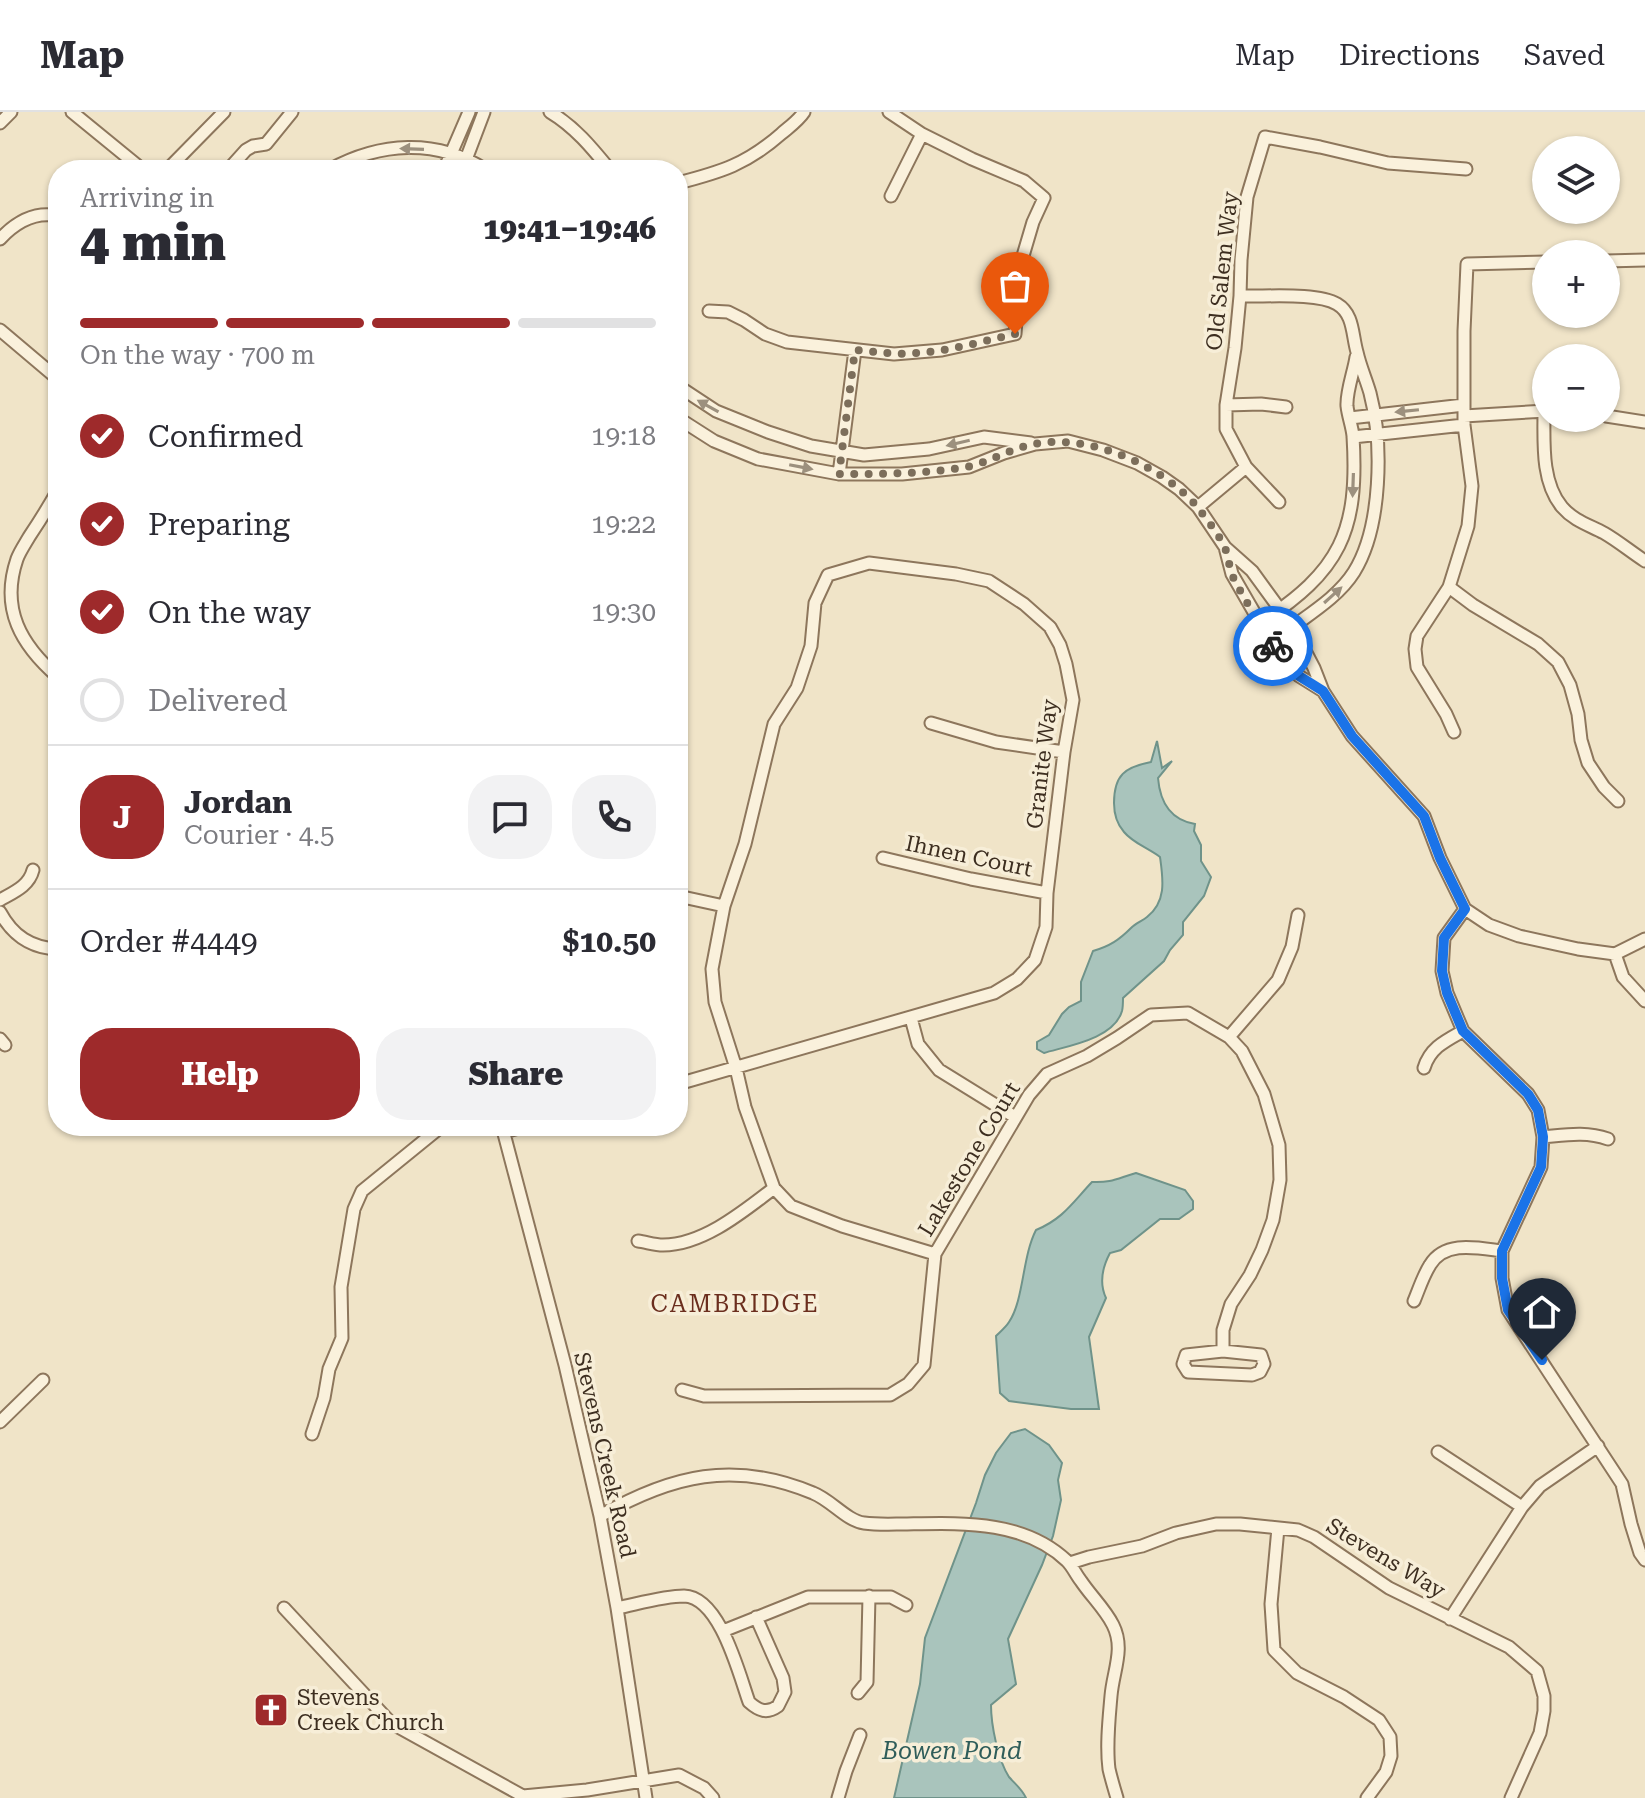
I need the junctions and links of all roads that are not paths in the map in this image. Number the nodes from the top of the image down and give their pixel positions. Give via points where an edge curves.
1 (11, 112) edge
2 (72, 112) edge
3 (224, 112) edge
4 (292, 112) edge
5 (469, 112) edge
6 (550, 112) edge
7 (804, 112) edge
8 (889, 112) edge
9 (482, 113) edge
10 (85, 116) edge
11 (0, 123) edge
12 (922, 134) junction
13 (451, 153) junction
14 (467, 158) junction
15 (132, 160) edge
16 (177, 160) edge
17 (237, 160) edge
18 (348, 160) edge
19 (448, 160) edge
20 (470, 160) edge
21 (602, 160) edge
22 (1466, 169) dead end
23 (688, 180) edge
24 (891, 196) dead end
25 (48, 214) edge
26 (0, 239) edge
27 (1645, 260) edge
28 (1620, 261) edge
29 (1532, 262) edge
30 (1240, 296) junction
31 (709, 311) dead end
32 (0, 330) edge
33 (855, 350) junction
34 (1357, 352) junction
35 (48, 371) edge
36 (688, 393) edge
37 (1226, 405) junction
38 (1286, 407) dead end
39 (1532, 412) edge
40 (1374, 415) junction
41 (1464, 415) junction
42 (1350, 418) junction
43 (1620, 418) edge
44 (1645, 422) edge
45 (688, 424) edge
46 (1544, 432) edge
47 (1378, 433) junction
48 (1353, 437) junction
49 (1035, 444) junction
50 (842, 451) junction
51 (1246, 467) junction
52 (839, 474) junction
53 (1279, 502) dead end
54 (48, 507) edge
55 (1198, 507) junction
56 (1225, 547) junction
57 (1645, 561) edge
58 (1449, 587) junction
59 (1280, 610) junction
60 (1260, 623) junction
61 (1292, 626) junction
62 (1272, 643) junction
63 (48, 669) edge
64 (1323, 691) junction
65 (931, 723) dead end
66 (1454, 732) dead end
67 (1064, 752) junction
68 (1618, 801) dead end
69 (883, 858) dead end
70 (33, 870) dead end
71 (1047, 893) junction
72 (688, 898) edge
73 (0, 900) edge
74 (724, 906) junction
75 (1465, 909) junction
76 (0, 912) edge
77 (1298, 915) dead end
78 (1645, 939) edge
79 (48, 948) edge
80 (1615, 954) junction
81 (1645, 1001) edge
82 (911, 1018) junction
83 (1463, 1031) junction
84 (1229, 1037) junction
85 (736, 1068) junction
86 (1424, 1068) dead end
87 (688, 1081) edge
88 (1015, 1117) junction
89 (430, 1136) edge
90 (505, 1136) edge
91 (1543, 1137) junction
92 (1608, 1139) dead end
93 (774, 1188) junction
94 (638, 1241) dead end
95 (1502, 1251) junction
96 (935, 1254) junction
97 (1414, 1301) dead end
98 (1223, 1351) junction
99 (43, 1380) dead end
100 (682, 1390) dead end
101 (0, 1422) edge
102 (312, 1434) dead end
103 (1598, 1446) junction
104 (1438, 1452) dead end
105 (1522, 1507) junction
106 (600, 1516) junction
107 (1278, 1528) junction
108 (1645, 1560) edge
109 (1070, 1563) junction
110 (869, 1596) junction
111 (906, 1605) dead end
112 (284, 1608) dead end
113 (617, 1608) junction
114 (756, 1617) junction
115 (1450, 1619) junction
116 (723, 1631) junction
117 (858, 1693) dead end
118 (860, 1735) dead end
119 (644, 1781) junction
120 (646, 1798) edge
121 (713, 1798) edge
122 (838, 1798) edge
123 (1117, 1798) edge
124 (1367, 1798) edge
125 (1511, 1798) edge

1 - 11 street
2 - 10 street
3 - 16 street
4 - 17 street via 266,144 253,146
5 - 13 street
6 - 21 street
7 - 23 street via 748,159
8 - 12 street
9 - 14 street
10 - 15 street
12 - 24 street
12 - 33 street via 1024,181 1044,198 1020,266 1015,334 917,353
13 - 14 street
13 -> 18 street via 413,147 372,151
13 - 19 street
14 - 20 street
22 - 30 street, Old Salem Way via 1388,163 1265,137 1247,197
25 - 26 street via 25,219
27 - 28 street
29 - 41 street via 1467,264
30 - 34 street via 1320,298 1337,304 1348,313
30 - 37 street, Old Salem Way
31 - 33 street via 728,312 787,342
32 - 35 street
33 - 50 street
34 - 40 street
34 - 42 street via 1347,404
50 -> 36 street via 811,446 738,420
37 - 38 street
37 - 51 street, Old Salem Way via 1226,429
39 - 41 street
41 -> 40 street
40 - 42 street
40 - 47 street
41 - 47 street
41 - 58 street via 1472,486 1468,526
42 - 48 street
43 - 44 street
45 -> 52 street via 758,459
46 - 57 street via 1548,475 1562,507
47 - 48 street
61 -> 47 street via 1338,591 1367,547
48 -> 59 street via 1352,504 1341,544 1313,583
49 -> 50 street via 984,437 889,454
49 - 52 street via 969,467
49 - 55 street via 1068,441 1137,463
50 - 52 street
51 - 53 street, Old Salem Way
51 - 55 street
54 - 63 street via 17,558 9,601 21,638
55 - 56 street
56 - 59 street via 1252,571
56 - 60 street via 1232,574
58 - 66 street via 1417,636 1415,649 1417,667
58 - 68 street via 1558,662 1570,685 1588,763
59 - 60 street
59 - 61 street
60 - 62 street
61 - 62 street
61 - 64 street
62 - 64 street via 1299,676
64 - 75 street via 1352,736 1424,816
65 - 67 street via 996,742
67 - 71 street, Granite Way
67 - 74 street, Granite Way via 1073,700 1066,664 1050,627 1024,604 989,581 956,574 869,563 828,575 815,603 811,646 797,688 774,724
69 - 71 street, Ihnen Court
70 - 73 street via 21,888
71 - 82 street, Granite Way via 1046,927 1035,960 1017,979 994,993
72 - 74 street
74 - 85 street, Granite Way via 712,969 715,1002
75 - 80 street via 1519,936
75 - 83 street via 1444,938 1442,971
76 - 79 street via 26,942
77 - 84 street via 1278,980
78 - 80 street
80 - 81 street via 1623,977
82 - 85 street, Granite Way
82 - 88 street via 918,1044 939,1070
83 - 86 street via 1436,1047
83 - 91 street via 1528,1094 1538,1110
84 - 88 street, Lakestone Court via 1188,1013 1151,1015 1087,1056 1047,1074
84 - 98 street, Lakestone Court via 1264,1094 1279,1145 1280,1180 1262,1250 1231,1304
85 - 87 street, Granite Way
85 - 93 street
88 - 96 street, Lakestone Court
89 - 102 street via 362,1191 354,1209 341,1287 342,1338
90 - 106 street, Stevens Creek Road
91 - 92 street via 1595,1134
91 - 95 street via 1541,1167
93 - 94 street via 732,1220 687,1241
93 - 96 street via 791,1206
95 - 97 street via 1454,1248 1440,1255 1431,1262
95 - 103 street via 1508,1310
96 - 100 street, Lakestone Court via 924,1365 890,1395 704,1396
98 - 98 street via 1186,1355 1183,1364 1188,1372 1252,1375 1264,1364 1261,1355
99 - 101 street
103 - 105 street via 1540,1486
103 - 108 street via 1622,1484
104 - 105 street
105 - 115 street
106 - 109 street via 671,1484 739,1474 791,1484 824,1498 860,1523 963,1523 1006,1529 1042,1543
106 - 113 street, Stevens Creek Road
107 - 109 street, Stevens Way via 1216,1524
107 - 115 street, Stevens Way via 1314,1537 1389,1588
107 - 124 street via 1271,1604 1274,1650 1297,1673 1379,1720 1390,1737 1386,1772
109 - 123 street via 1118,1637 1109,1736 1109,1768
110 - 111 street via 891,1597
110 - 114 street via 808,1597
110 - 117 street via 867,1682
112 - 119 street via 391,1723 523,1796
113 - 116 street via 694,1597 710,1609
113 - 119 street, Stevens Creek Road
114 - 116 street
114 - 116 street via 783,1678 785,1692 775,1709 764,1711 749,1702
115 - 125 street, Stevens Way via 1509,1647 1542,1682 1540,1733
118 - 122 street
119 - 120 street, Stevens Creek Road
119 - 121 street via 679,1775

